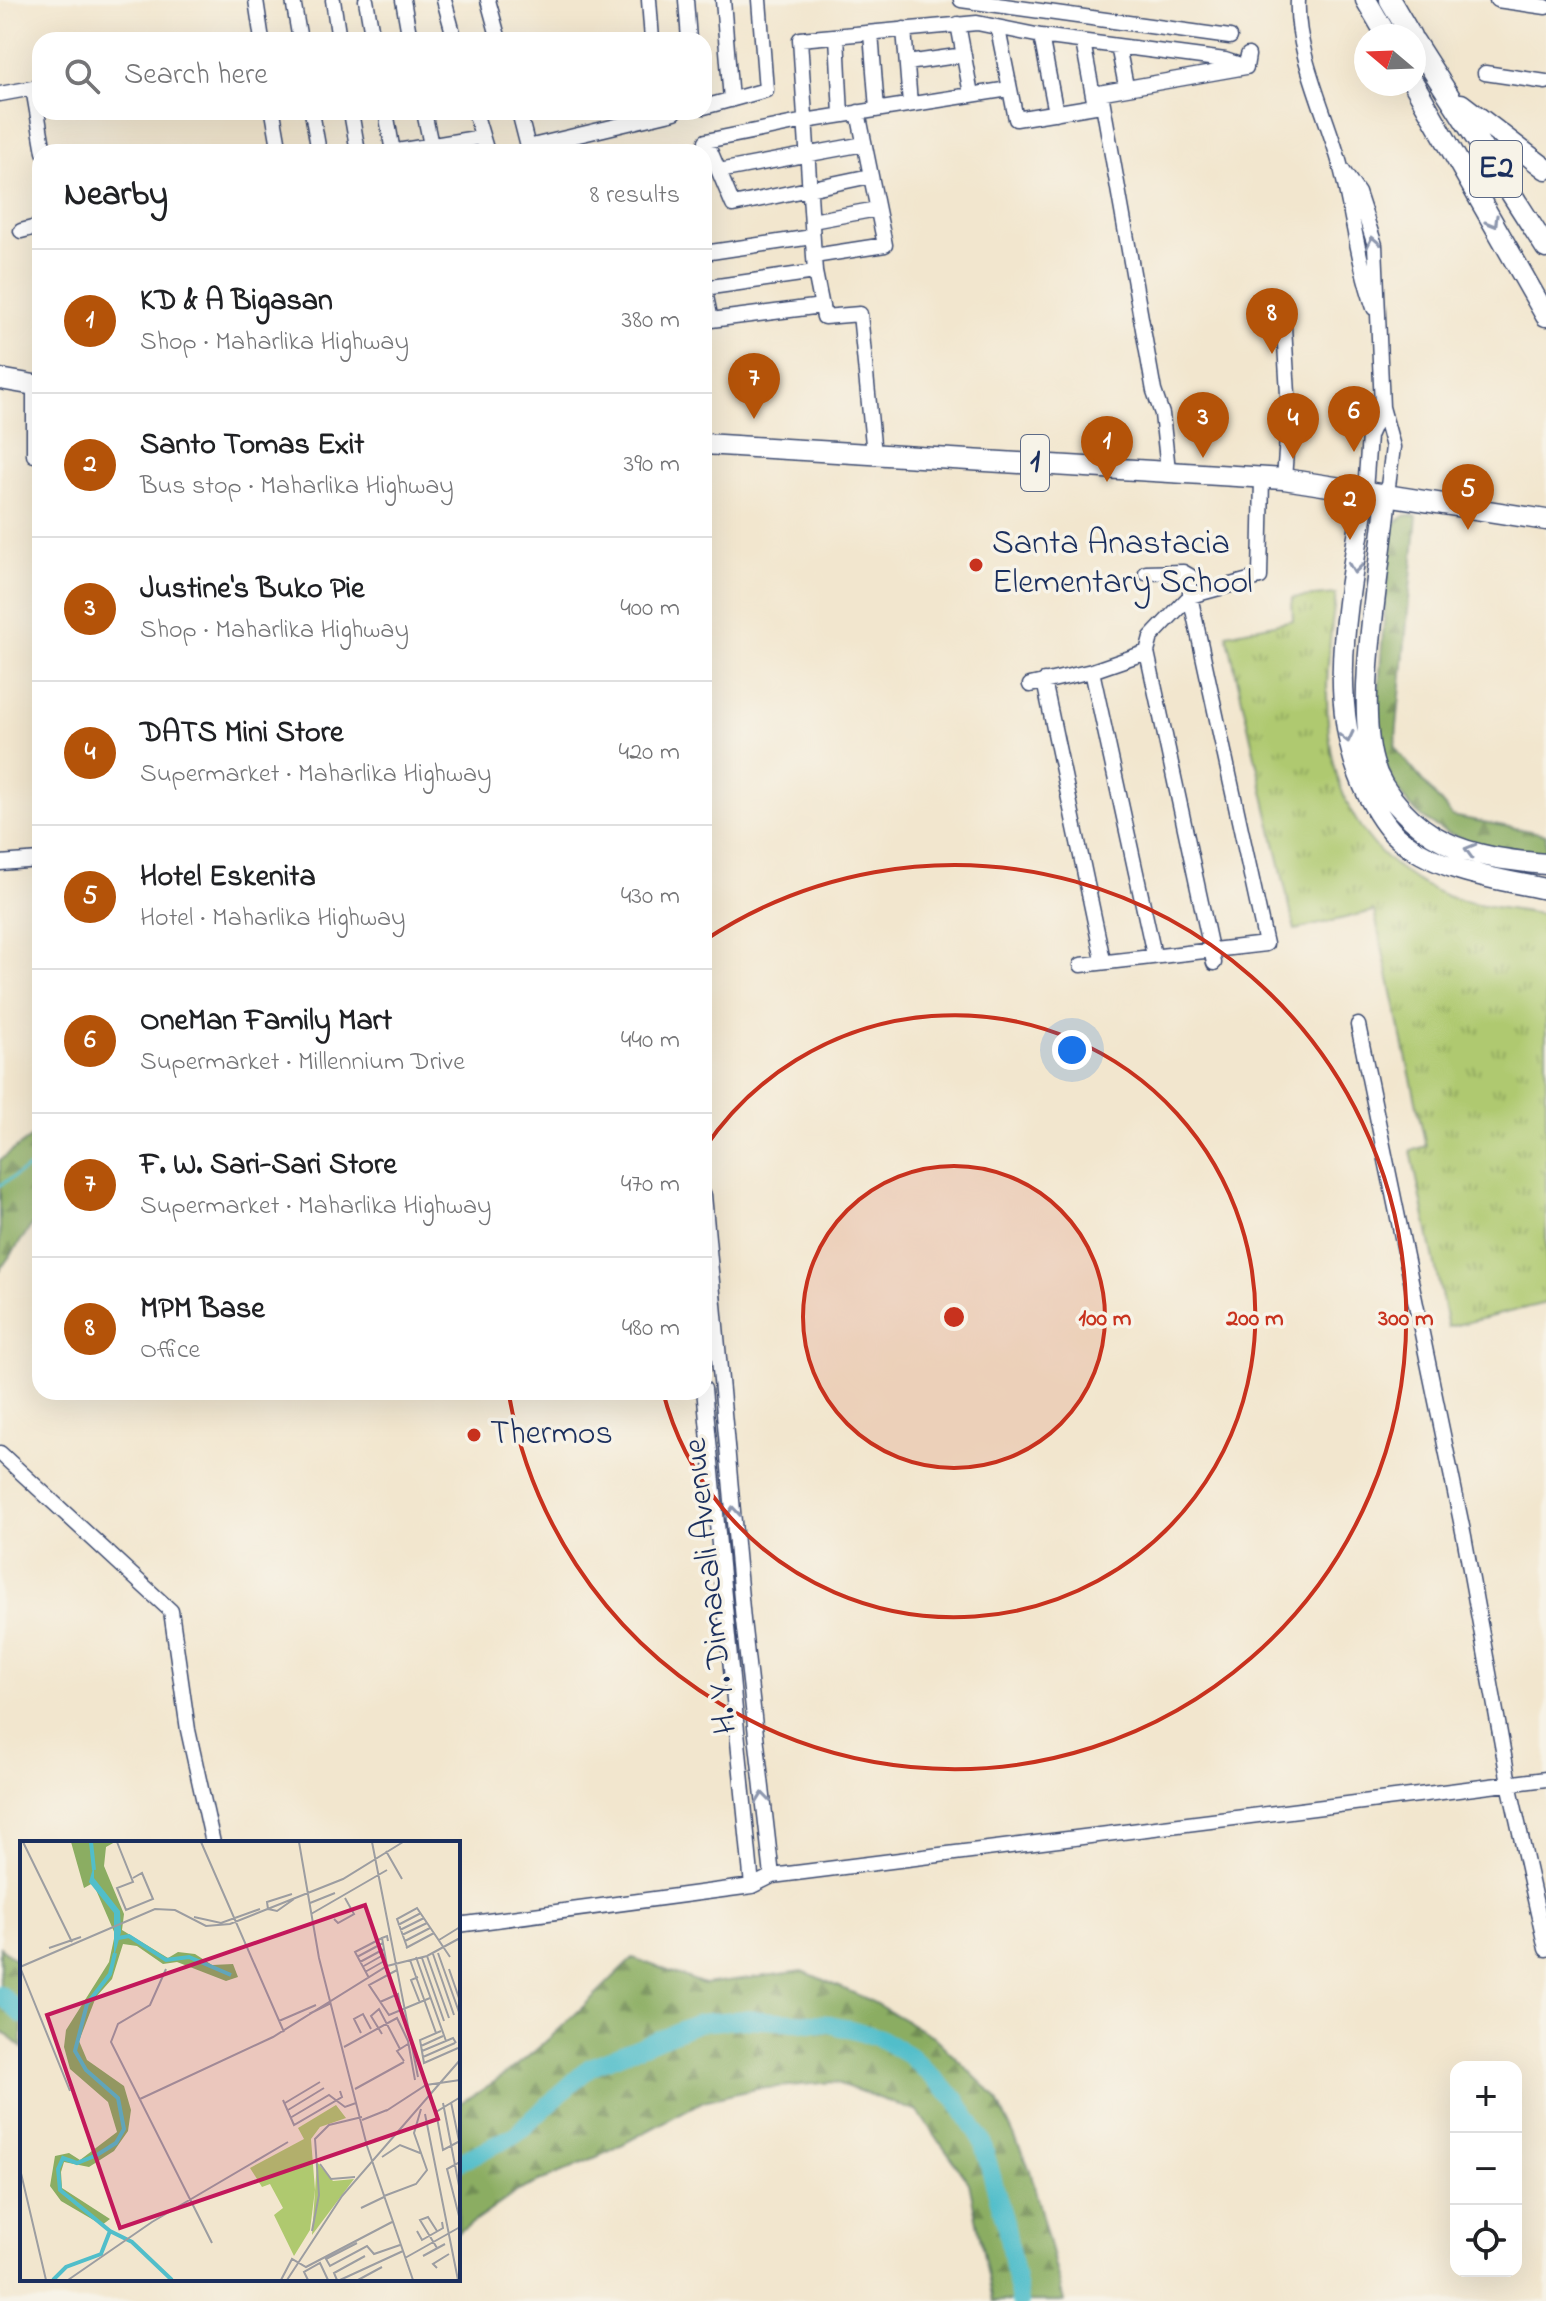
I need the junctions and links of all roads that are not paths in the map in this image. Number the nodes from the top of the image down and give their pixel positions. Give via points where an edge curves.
1 (256, 0) edge
2 (293, 0) edge
3 (333, 0) edge
4 (366, 0) edge
5 (403, 0) edge
6 (444, 0) edge
7 (488, 0) edge
8 (649, 0) edge
9 (686, 0) edge
10 (723, 0) edge
11 (759, 0) edge
12 (961, 0) edge
13 (1298, 0) edge
14 (1366, 0) edge
15 (1390, 0) edge
16 (1498, 0) edge
17 (1546, 7) edge
18 (958, 24) junction
19 (1380, 24) edge
20 (1404, 24) edge
21 (904, 29) junction
22 (998, 29) junction
23 (261, 32) edge
24 (299, 32) edge
25 (338, 32) edge
26 (372, 32) edge
27 (409, 32) edge
28 (453, 32) edge
29 (497, 32) edge
30 (651, 32) edge
31 (688, 32) edge
32 (871, 33) junction
33 (837, 36) junction
34 (1041, 36) junction
35 (1230, 37) dead end
36 (1083, 42) junction
37 (1118, 46) junction
38 (964, 55) junction
39 (1187, 55) junction
40 (1426, 60) edge
41 (907, 63) junction
42 (1485, 73) dead end
43 (1192, 77) junction
44 (1546, 82) edge
45 (1126, 86) junction
46 (32, 88) edge
47 (1009, 89) junction
48 (1444, 89) junction
49 (0, 94) edge
50 (971, 94) junction
51 (1097, 94) junction
52 (1421, 96) edge
53 (731, 100) junction
54 (910, 104) junction
55 (712, 105) edge
56 (877, 109) junction
57 (858, 112) junction
58 (1056, 113) junction
59 (841, 115) junction
60 (38, 120) edge
61 (274, 120) edge
62 (313, 120) edge
63 (352, 120) edge
64 (387, 120) edge
65 (426, 120) edge
66 (477, 120) edge
67 (521, 120) edge
68 (631, 120) edge
69 (805, 121) junction
70 (482, 137) junction
71 (43, 144) edge
72 (279, 144) edge
73 (318, 144) edge
74 (357, 144) edge
75 (391, 144) edge
76 (431, 144) edge
77 (437, 144) edge
78 (484, 144) edge
79 (527, 144) edge
80 (539, 144) edge
81 (707, 144) edge
82 (864, 144) junction
83 (808, 153) junction
84 (712, 155) edge
85 (1546, 169) edge
86 (719, 171) junction
87 (870, 176) junction
88 (809, 188) junction
89 (877, 209) junction
90 (812, 221) junction
91 (32, 228) edge
92 (21, 231) dead end
93 (812, 237) junction
94 (1546, 248) edge
95 (712, 252) edge
96 (814, 256) junction
97 (815, 272) junction
98 (712, 286) edge
99 (822, 306) junction
100 (1546, 316) edge
101 (712, 320) edge
102 (1284, 327) dead end
103 (0, 379) edge
104 (32, 384) edge
105 (1382, 407) junction
106 (712, 444) edge
107 (1393, 447) junction
108 (1368, 449) junction
109 (874, 454) junction
110 (1168, 470) junction
111 (1262, 478) junction
112 (1284, 479) junction
113 (1365, 491) junction
114 (1387, 494) junction
115 (1546, 520) edge
116 (1146, 573) dead end
117 (1190, 596) junction
118 (1147, 652) junction
119 (1092, 671) junction
120 (32, 861) edge
121 (0, 863) edge
122 (1546, 864) edge
123 (1546, 889) edge
124 (1154, 955) junction
125 (1214, 956) junction
126 (1103, 960) junction
127 (1081, 965) dead end
128 (1358, 1025) dead end
129 (712, 1282) edge
130 (705, 1400) edge
131 (0, 1453) edge
132 (1546, 1779) edge
133 (1509, 1783) junction
134 (213, 1841) edge
135 (772, 1876) junction
136 (752, 1886) junction
137 (460, 1925) edge
138 (1546, 1949) edge

1 - 23 street
2 - 24 street
3 - 25 street
4 - 26 street
5 - 27 street
6 - 28 street
7 - 29 street
8 - 30 street
9 - 31 street
10 - 53 street
11 - 53 street via 766,90
12 - 35 street
13 - 105 street via 1301,33 1378,319
14 - 19 highway
15 - 20 highway, E2
16 - 17 street
18 - 21 street
18 - 22 street
18 - 38 street
21 - 32 street
21 - 41 street
22 - 34 street
22 - 47 street
32 - 33 street
32 - 56 street
33 - 59 street
33 - 69 street via 800,39
34 - 36 street
34 - 58 street
36 - 37 street
36 - 51 street
37 - 39 street
37 - 45 street
38 - 41 street
38 - 50 street
39 - 43 street
39 - 43 street via 1247,61
40 - 48 highway, E2
41 - 54 street
42 - 44 street
43 - 45 street
45 - 51 street
46 - 49 street
47 - 50 street
47 - 58 street via 1016,119
48 - 85 highway
48 - 94 highway, E2
50 - 54 street
51 - 58 street via 1095,106
51 - 110 street via 1162,414
52 -> 100 highway, E2
53 - 55 street
54 - 56 street
56 - 57 street
57 - 59 street
57 - 82 street
59 - 69 street
60 - 71 street
61 - 72 street
62 - 73 street
63 - 74 street
64 - 75 street
65 - 76 street
66 - 70 street
67 - 79 street
68 - 80 street
69 - 81 street
69 - 83 street
70 - 77 street
70 - 78 street
82 - 83 street
82 - 87 street
83 - 86 street
83 - 88 street
84 - 86 street
86 - 88 street via 733,205
87 - 88 street
87 - 89 street
88 - 90 street
89 - 90 street
89 - 96 street via 885,245
90 - 93 street
91 - 92 street
93 - 95 street
93 - 96 street
96 - 97 street
97 - 98 street
97 - 99 street
99 - 101 street
99 - 109 street via 824,317 860,314
102 - 112 street via 1289,399
103 - 104 highway
105 - 107 street
105 - 108 street
106 - 109 highway, 1
107 - 108 street
107 - 114 street
108 - 113 street
109 - 110 highway, 1
110 - 111 highway, 1
111 - 112 highway, 1
111 - 117 street via 1260,577
112 - 113 highway, 1
113 - 114 highway, 1
113 -> 123 highway via 1344,659 1343,720 1354,767 1376,811 1401,841 1472,873
114 - 115 highway, 1
122 -> 114 highway via 1445,843 1415,822 1373,763 1367,718
116 - 117 street via 1183,572 1190,576
117 - 118 street via 1151,637
117 - 125 street via 1266,944
118 - 119 street
118 - 125 street
119 - 124 street
119 - 126 street via 1037,683
120 - 121 street
124 - 125 street
124 - 126 street
126 - 127 street
128 - 133 street via 1464,1536
135 -> 129 street, H. Y. Dimacali Avenue
130 - 136 street, H. Y. Dimacali Avenue
131 - 134 street via 171,1611 188,1730
132 - 133 street
133 - 135 street
133 - 138 street
135 - 136 street
136 - 137 street

